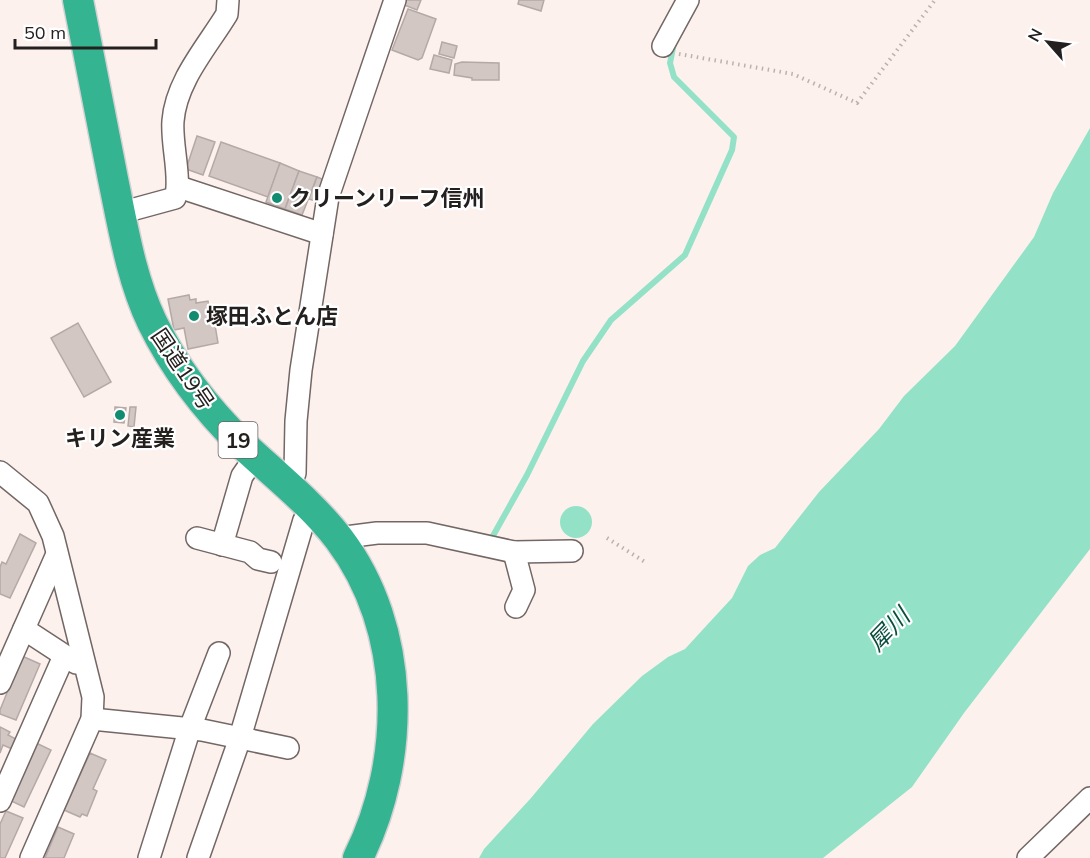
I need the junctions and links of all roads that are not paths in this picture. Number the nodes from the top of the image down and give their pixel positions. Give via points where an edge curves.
1 (78, 0) edge
2 (228, 0) edge
3 (395, 0) edge
4 (688, 0) edge
5 (671, 50) road end
6 (179, 187) junction
7 (120, 213) junction
8 (322, 234) junction
9 (256, 456) junction
10 (0, 472) edge
11 (289, 488) junction
12 (304, 520) dead end
13 (197, 538) dead end
14 (338, 538) junction
15 (222, 545) junction
16 (572, 551) dead end
17 (514, 552) junction
18 (57, 554) junction
19 (271, 562) dead end
20 (516, 607) dead end
21 (24, 629) junction
22 (219, 652) dead end
23 (64, 656) junction
24 (86, 667) junction
25 (0, 683) edge
26 (92, 719) junction
27 (190, 728) junction
28 (241, 736) junction
29 (288, 748) dead end
30 (1090, 798) edge
31 (0, 801) edge
32 (31, 858) edge
33 (149, 858) edge
34 (198, 858) edge
35 (358, 858) edge
36 (1028, 858) edge

1 - 7 highway, 国道19号 / 19
2 - 6 street via 227,14 182,86 173,120 174,166
3 - 8 street via 328,197
4 - 5 street
6 - 7 street via 174,198
6 - 8 street
7 - 9 highway, 国道19号 / 19 via 137,285 170,355 201,400
8 - 11 street via 301,370 295,473
9 - 11 highway, 国道19号 / 19
9 - 15 street via 242,476
10 - 18 street via 38,503
11 - 14 highway, 国道19号 / 19
12 - 28 street
13 - 15 street
14 - 17 street via 377,532 428,533
14 - 35 highway, 国道19号 / 19 via 370,596 393,689 392,755 381,798
15 - 19 street
16 - 17 street
17 - 20 street via 524,590
18 - 21 street
18 - 24 street
21 - 23 street
21 - 25 street
22 - 27 street
23 - 24 street
23 - 31 street
24 - 26 street via 93,697
26 - 27 street
26 - 32 street
27 - 28 street
27 - 33 street
28 - 29 street
28 - 34 street
30 - 36 street

